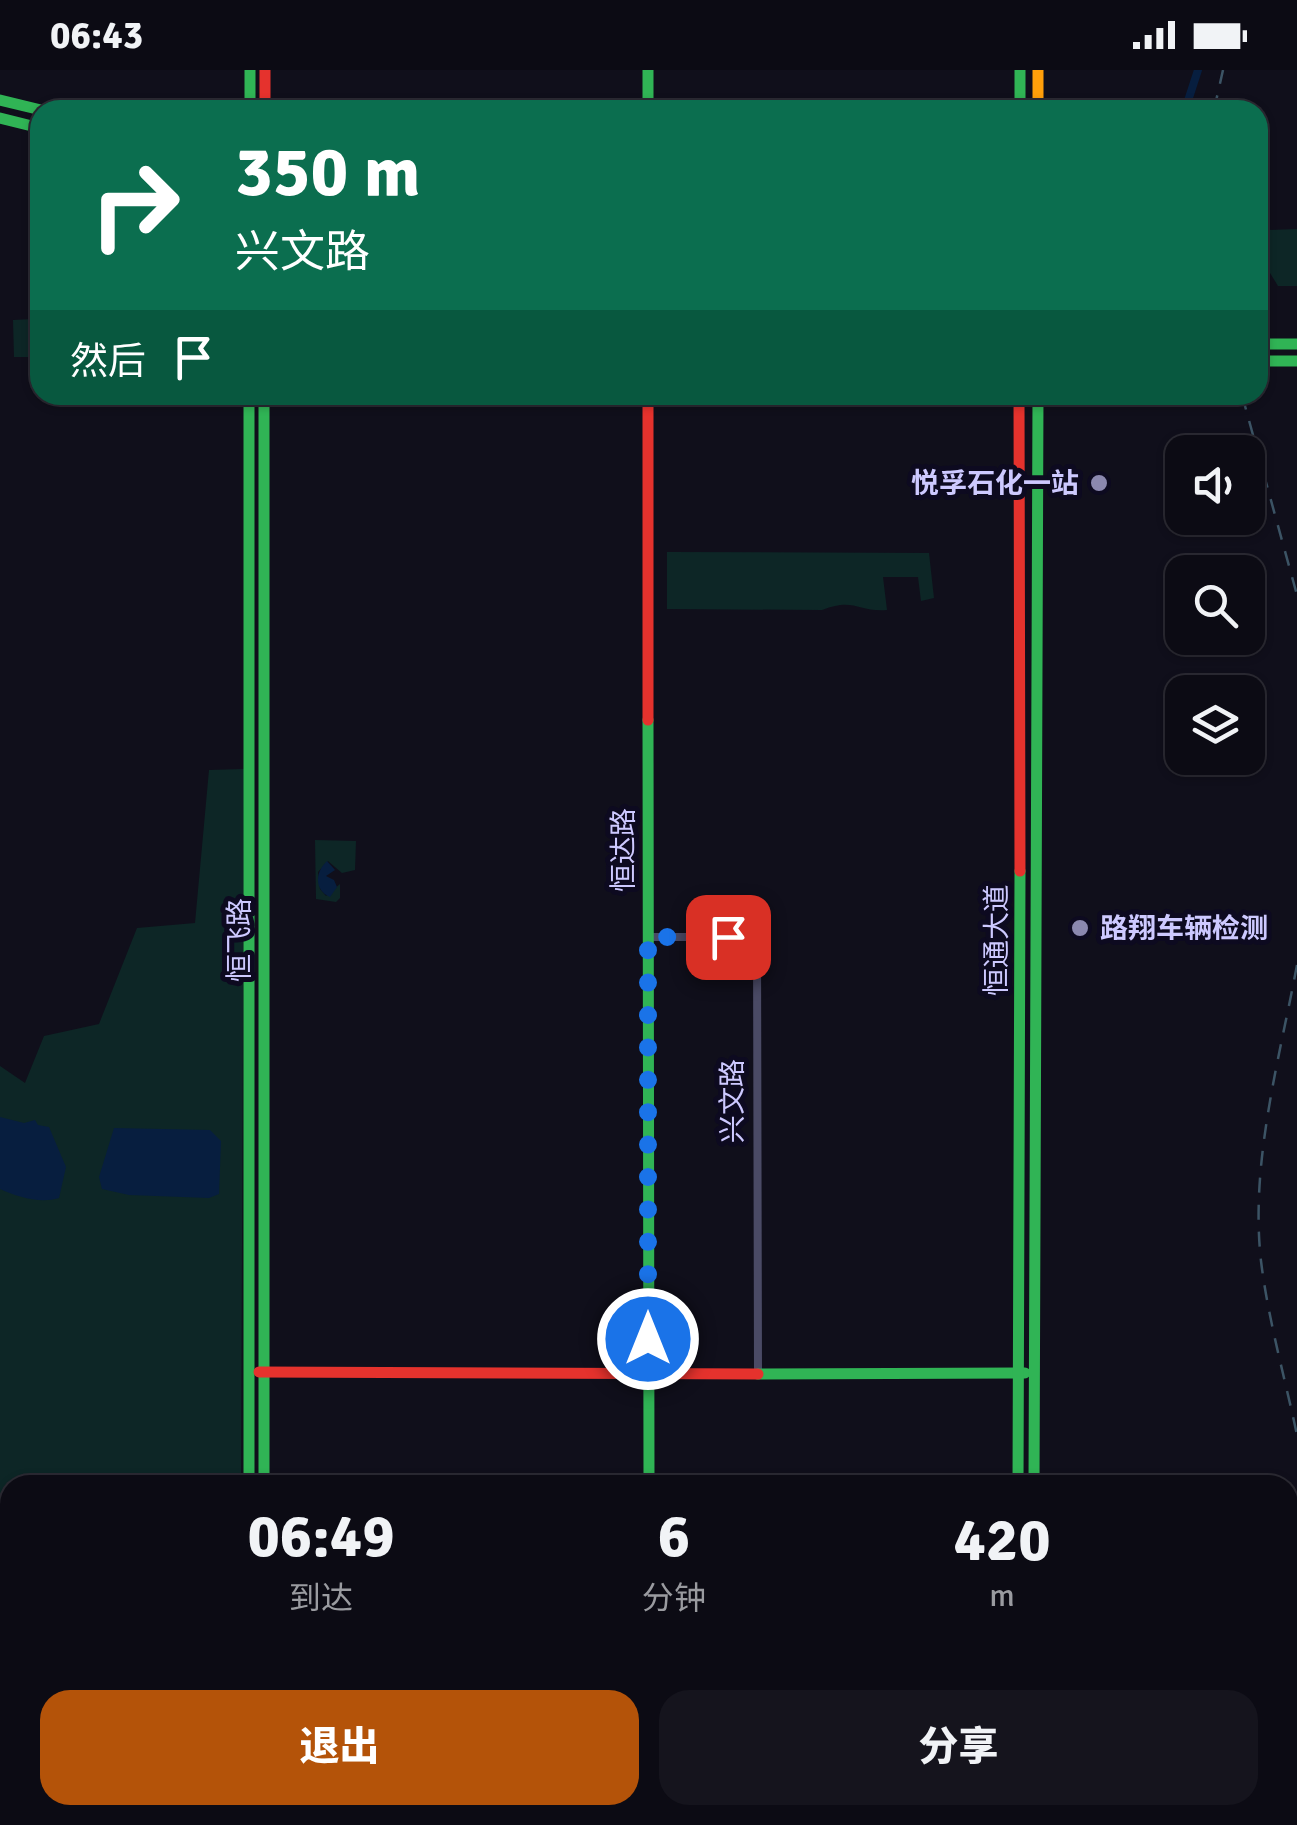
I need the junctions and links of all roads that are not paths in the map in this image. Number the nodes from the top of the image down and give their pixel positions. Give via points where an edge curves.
1 (250, 70) edge
2 (264, 70) edge
3 (648, 70) edge
4 (1020, 70) edge
5 (1038, 70) edge
6 (0, 100) edge
7 (250, 100) edge
8 (264, 100) edge
9 (648, 100) edge
10 (1020, 100) edge
11 (1038, 100) edge
12 (30, 107) edge
13 (0, 118) edge
14 (30, 126) edge
15 (1268, 344) edge
16 (1297, 344) edge
17 (1268, 361) edge
18 (1297, 362) edge
19 (248, 405) edge
20 (264, 405) edge
21 (648, 405) edge
22 (1019, 405) edge
23 (1038, 405) edge
24 (648, 937) junction
25 (250, 1372) junction
26 (264, 1372) junction
27 (1019, 1373) junction
28 (1035, 1373) junction
29 (758, 1374) junction
30 (648, 1375) junction
31 (249, 1475) edge
32 (264, 1475) edge
33 (649, 1475) edge
34 (1018, 1475) edge
35 (1034, 1475) edge

1 - 7 main road
2 - 8 main road
3 - 9 main road
4 - 10 main road
5 - 11 main road
6 - 12 main road
13 - 14 main road
15 - 16 main road
17 - 18 main road
19 - 25 main road, 恒飞路
20 - 26 main road, 恒飞路
21 - 24 main road, 恒达路
22 - 27 main road, 恒通大道
23 - 28 main road, 恒通大道
24 - 29 street, 兴文路 via 757,937
24 - 30 main road, 恒达路
25 - 26 main road
25 - 31 main road, 恒飞路
26 - 30 main road
26 - 32 main road, 恒飞路
27 - 28 main road
27 - 29 main road
27 - 34 main road, 恒通大道
28 - 35 main road, 恒通大道
29 - 30 main road
30 - 33 main road, 恒达路

